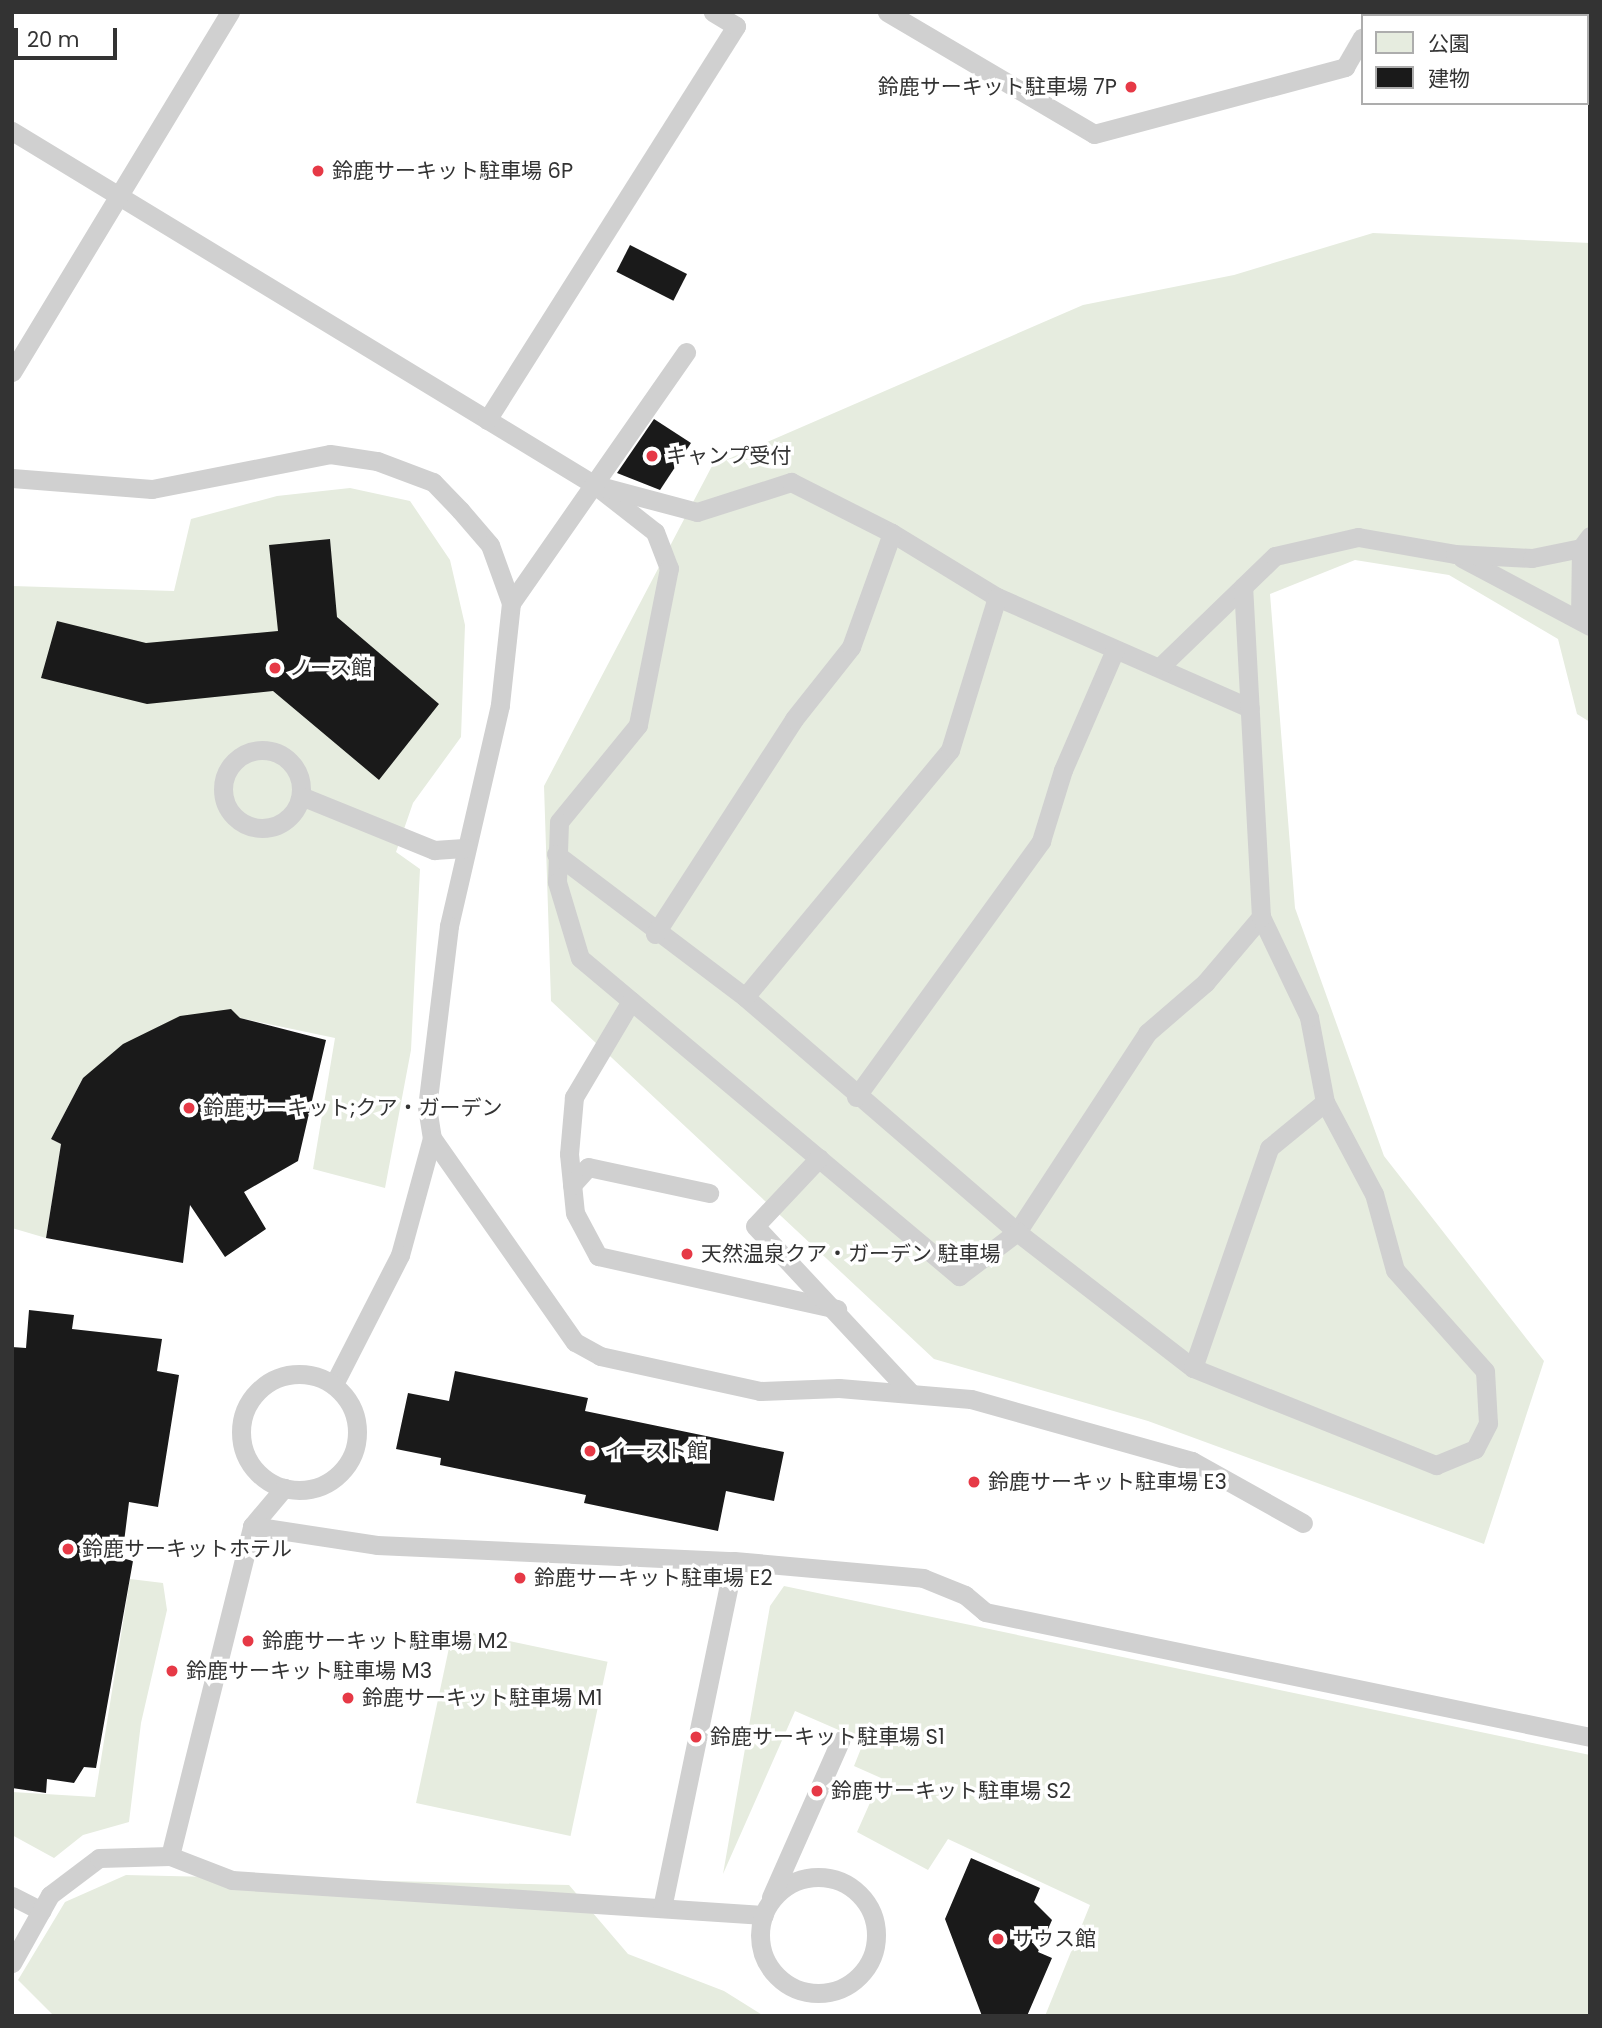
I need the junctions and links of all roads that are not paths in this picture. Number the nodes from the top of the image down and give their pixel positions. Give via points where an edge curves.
1 (230, 12) edge
2 (713, 12) edge
3 (887, 12) edge
4 (911, 18) edge
5 (1360, 41) edge
6 (12, 131) edge
7 (120, 198) junction
8 (686, 352) dead end
9 (12, 372) edge
10 (487, 419) junction
11 (12, 478) edge
12 (595, 485) junction
13 (892, 533) junction
14 (1585, 542) edge
15 (1455, 554) junction
16 (1243, 586) junction
17 (997, 597) junction
18 (510, 603) junction
19 (1585, 622) edge
20 (1115, 650) junction
21 (1162, 664) junction
22 (1250, 708) junction
23 (302, 796) junction
24 (464, 848) junction
25 (556, 854) junction
26 (1261, 917) junction
27 (655, 934) junction
28 (745, 997) junction
29 (631, 1000) junction
30 (856, 1097) junction
31 (1325, 1102) junction
32 (432, 1138) junction
33 (819, 1158) junction
34 (572, 1185) junction
35 (709, 1193) dead end
36 (1017, 1232) junction
37 (837, 1309) junction
38 (1193, 1368) junction
39 (334, 1384) junction
40 (910, 1392) junction
41 (284, 1488) junction
42 (1303, 1523) dead end
43 (252, 1526) junction
44 (734, 1561) junction
45 (1590, 1737) edge
46 (840, 1741) dead end
47 (170, 1856) junction
48 (12, 1896) edge
49 (662, 1908) junction
50 (766, 1910) junction
51 (41, 1911) junction
52 (12, 1963) edge

1 - 7 lane
2 - 10 lane via 736,26
3 - 4 lane
4 - 5 lane via 1094,134 1345,67
6 - 7 lane
7 - 9 lane
7 - 10 lane
8 - 12 lane
10 - 12 lane
11 - 18 lane via 152,489 330,454 377,461 433,482 460,510 490,545
12 - 13 lane via 697,512 791,482
12 - 18 lane
12 - 25 lane via 656,532 669,568 638,725 559,822
13 - 17 lane
13 - 27 lane via 851,647 794,719
14 - 15 lane via 1532,558
14 - 19 lane
15 - 16 lane via 1358,537 1275,556
15 - 19 lane
16 - 21 lane
16 - 22 lane
17 - 20 lane
17 - 28 lane via 950,750
18 - 24 lane via 500,705
20 - 21 lane
20 - 30 lane via 1063,770 1041,841
21 - 22 lane
22 - 26 lane
23 - 23 lane via 297,770 277,752 250,752 223,781 226,805 255,828 280,825
23 - 24 lane via 433,850
24 - 32 lane via 427,1107
25 - 27 lane
25 - 29 lane via 557,882 580,958
26 - 31 lane via 1309,1017
26 - 36 lane via 1205,983 1147,1033
27 - 28 lane
28 - 30 lane
29 - 33 lane
29 - 34 lane via 574,1097
30 - 36 lane
31 - 38 lane via 1269,1147
31 - 38 lane via 1374,1194 1395,1270 1485,1371 1488,1423 1475,1449 1436,1465
32 - 39 lane via 400,1255
32 - 40 lane via 575,1342 600,1356 761,1391
33 - 36 lane via 959,1276
33 - 37 lane via 755,1226
34 - 35 lane via 588,1167
34 - 37 lane via 575,1213 598,1256
36 - 38 lane
37 - 40 lane
39 - 41 lane via 356,1417 352,1457 326,1484
39 - 41 lane via 296,1374 260,1388 248,1403 241,1439 246,1457 257,1472
40 - 42 lane via 971,1399 1192,1461
41 - 43 lane
43 - 44 lane via 377,1545
43 - 47 lane
44 - 45 lane via 923,1578 965,1595 985,1612
44 - 49 lane
46 - 50 lane
47 - 49 lane via 232,1880
47 - 51 lane via 99,1858 50,1895
48 - 51 lane
49 - 50 lane
50 - 50 lane via 765,1960 790,1986 808,1992 844,1987 871,1960 875,1920 867,1902 844,1883 815,1876 795,1881
51 - 52 lane

